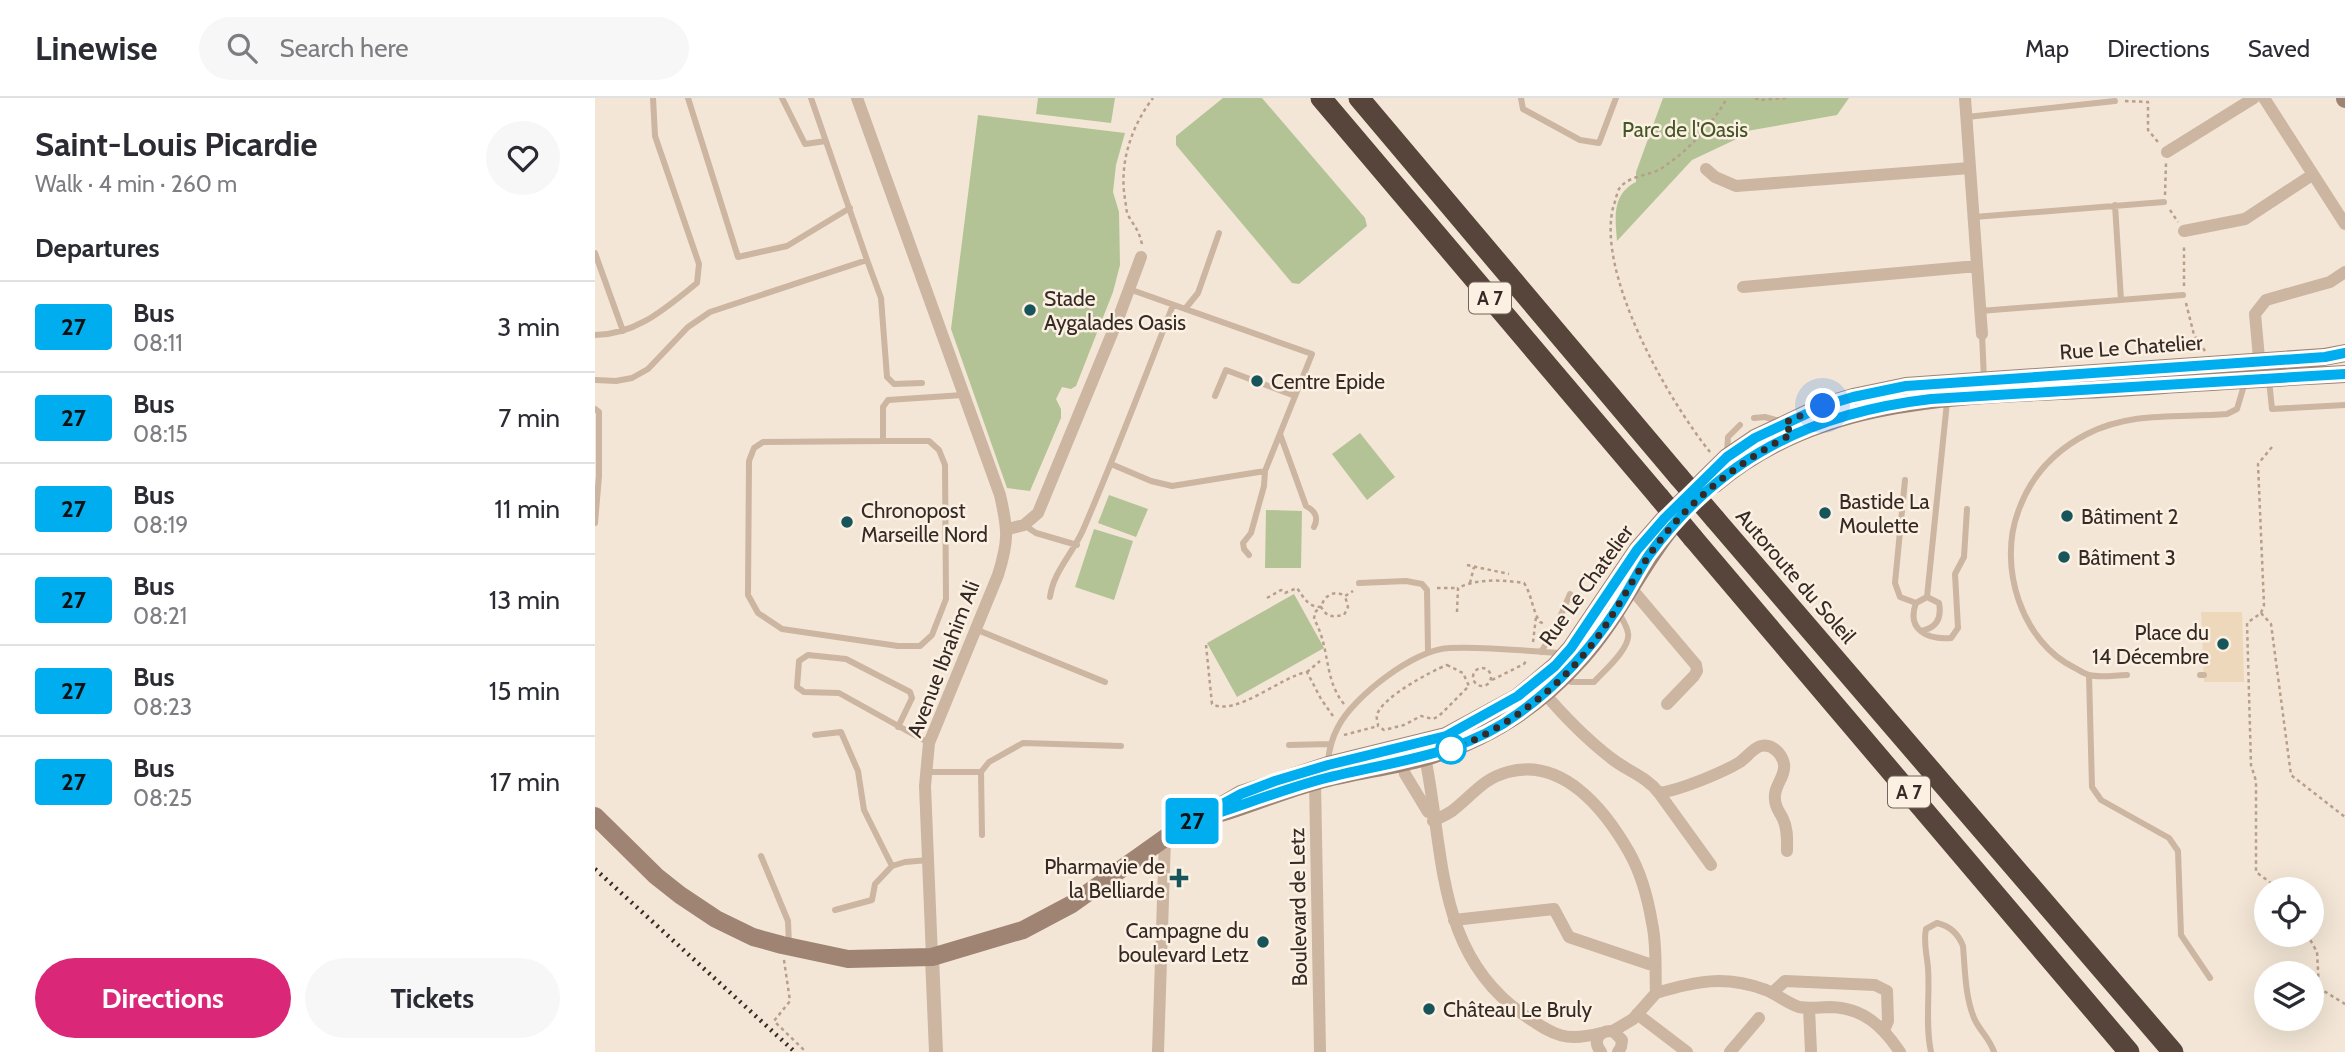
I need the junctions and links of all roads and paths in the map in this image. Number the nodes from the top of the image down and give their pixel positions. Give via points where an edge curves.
1 (653, 98) edge
2 (688, 98) edge
3 (782, 98) edge
4 (811, 98) edge
5 (857, 98) edge
6 (1153, 98) edge
7 (1321, 98) edge
8 (1359, 98) edge
9 (1521, 98) edge
10 (1616, 98) edge
11 (1727, 98) edge
12 (1755, 98) edge
13 (1787, 98) edge
14 (1965, 98) edge
15 (2254, 98) edge
16 (2263, 98) edge
17 (2148, 100) edge
18 (2115, 101) joint
19 (1715, 107) dead end
20 (1721, 109) junction
21 (1966, 117) junction
22 (826, 141) junction
23 (2167, 152) junction
24 (1969, 168) junction
25 (1706, 169) dead end
26 (2312, 175) junction
27 (2164, 202) junction
28 (2115, 205) junction
29 (850, 208) junction
30 (1973, 217) junction
31 (2345, 224) edge
32 (2184, 231) junction
33 (1219, 233) dead end
34 (595, 253) edge
35 (1141, 257) joint
36 (867, 260) junction
37 (1977, 266) junction
38 (2345, 272) edge
39 (1743, 287) dead end
40 (1129, 289) junction
41 (2183, 295) junction
42 (2121, 300) junction
43 (1173, 304) junction
44 (1185, 309) junction
45 (1980, 311) junction
46 (623, 331) junction
47 (1982, 334) joint
48 (595, 335) edge
49 (2345, 353) edge
50 (2207, 365) junction
51 (2258, 371) junction
52 (2345, 374) edge
53 (595, 380) edge
54 (922, 383) dead end
55 (1984, 388) junction
56 (1946, 390) junction
57 (963, 395) junction
58 (1215, 396) dead end
59 (1295, 396) junction
60 (2345, 405) edge
61 (595, 409) edge
62 (1754, 418) dead end
63 (1740, 425) dead end
64 (1788, 429) junction
65 (1280, 434) junction
66 (883, 441) junction
67 (2273, 447) dead end
68 (1727, 457) junction
69 (1111, 464) junction
70 (1265, 471) junction
71 (1905, 480) dead end
72 (1966, 509) dead end
73 (595, 523) edge
74 (1024, 525) junction
75 (1314, 527) dead end
76 (1008, 529) junction
77 (1077, 545) junction
78 (1249, 555) dead end
79 (1467, 565) dead end
80 (1474, 567) junction
81 (1504, 581) junction
82 (1359, 583) joint
83 (1470, 583) junction
84 (1630, 587) junction
85 (1458, 588) junction
86 (1427, 590) junction
87 (1570, 594) dead end
88 (1345, 596) junction
89 (1050, 597) dead end
90 (1927, 597) junction
91 (1267, 598) dead end
92 (1916, 603) junction
93 (1321, 607) junction
94 (1617, 609) junction
95 (1457, 612) dead end
96 (2261, 613) junction
97 (1537, 617) junction
98 (1555, 626) junction
99 (975, 629) junction
100 (1921, 631) junction
101 (1206, 645) dead end
102 (1428, 651) junction
103 (1532, 652) junction
104 (1541, 652) junction
105 (1319, 661) dead end
106 (1562, 665) junction
107 (1307, 672) junction
108 (2089, 675) junction
109 (2127, 675) dead end
110 (1473, 678) junction
111 (1467, 679) junction
112 (1492, 680) junction
113 (1105, 682) dead end
114 (1539, 688) junction
115 (1667, 704) dead end
116 (1350, 711) junction
117 (1339, 724) junction
118 (1378, 726) junction
119 (898, 727) junction
120 (815, 735) dead end
121 (1331, 741) junction
122 (929, 743) junction
123 (1121, 746) dead end
124 (1289, 746) dead end
125 (1423, 750) junction
126 (1401, 756) junction
127 (1328, 765) junction
128 (926, 772) junction
129 (981, 772) junction
130 (1315, 781) junction
131 (1660, 793) junction
132 (595, 816) edge
133 (2345, 817) edge
134 (1433, 821) junction
135 (1190, 822) junction
136 (982, 835) dead end
137 (1165, 838) junction
138 (1787, 851) dead end
139 (761, 856) dead end
140 (929, 860) junction
141 (1711, 865) dead end
142 (892, 866) junction
143 (2263, 877) edge
144 (835, 910) dead end
145 (1454, 920) junction
146 (786, 946) junction
147 (2315, 947) edge
148 (932, 957) junction
149 (1655, 966) junction
150 (2210, 978) dead end
151 (1656, 993) junction
152 (1772, 993) junction
153 (2128, 1002) junction
154 (2345, 1004) edge
155 (1809, 1008) junction
156 (1635, 1016) junction
157 (1759, 1018) dead end
158 (1884, 1030) junction
159 (1580, 1039) junction
160 (1613, 1039) edge
161 (1600, 1051) edge
162 (806, 1052) edge
163 (936, 1052) edge
164 (1158, 1052) edge
165 (1320, 1052) edge
166 (1687, 1052) edge
167 (1730, 1052) edge
168 (1811, 1052) edge
169 (1900, 1052) edge
170 (1931, 1052) edge
171 (1994, 1052) edge
172 (2129, 1052) edge
173 (2165, 1052) edge
174 (2172, 1052) edge

1 - 46 lane via 655,136 699,264 697,284 653,318
2 - 29 lane via 738,257 787,246
3 - 22 lane via 805,144
4 - 22 lane
5 - 57 street, Avenue Ibrahim Ali
6 - 35 path via 1128,143 1123,186 1128,215 1143,243
7 - 172 highway, A 7, bridge
8 - 153 highway, Autoroute du Soleil / A 7, bridge
9 - 10 lane via 1523,109 1580,140 1598,143
11 - 20 path
12 - 13 path
14 - 21 street
15 - 23 street
16 - 26 street
17 - 18 path
17 - 23 path via 2148,130
18 - 21 lane
19 - 20 path
20 - 68 path via 1706,130 1662,168 1619,188 1610,228 1617,272 1645,348 1706,447 1717,460
21 - 24 street
22 - 29 lane
23 - 27 path
24 - 25 street via 1736,186
24 - 30 street
26 - 31 street
26 - 32 street via 2245,219
27 - 28 lane
27 - 32 path
28 - 30 lane
28 - 42 lane
29 - 36 lane
30 - 37 street
32 - 41 path
33 - 44 lane via 1198,293
34 - 46 lane
35 - 40 street
36 - 53 lane via 710,312 688,327 648,369 632,378
36 - 54 lane via 881,298 887,377 894,384
37 - 39 street
37 - 45 street
38 - 51 street via 2330,282 2266,300 2255,314
40 - 43 lane
40 - 74 street via 1038,513
41 - 42 lane
41 - 50 path
42 - 45 lane
43 - 44 lane
43 - 69 lane
44 - 59 lane via 1312,354
45 - 47 street
46 - 48 lane
47 - 55 lane
49 - 51 main road, Rue Le Chatelier
50 - 51 main road, Rue Le Chatelier
50 - 55 main road, Rue Le Chatelier
51 - 52 main road, Rue Le Chatelier
51 - 55 main road, Rue Le Chatelier
51 - 60 lane via 2272,410
51 - 108 lane via 2237,409 2227,414 2156,415 2127,419 2088,433 2048,460 2027,492 2012,540 2018,599 2042,643 2065,663
55 - 56 main road, Rue Le Chatelier
56 - 64 main road, Rue Le Chatelier via 1906,386 1853,397 1823,406
56 - 90 lane
57 - 66 lane via 888,400 883,407
57 - 76 street, Avenue Ibrahim Ali
58 - 59 lane via 1226,370
59 - 65 lane
61 - 73 lane via 599,412 599,477
62 - 64 lane via 1765,417
63 - 68 lane via 1728,437
64 - 68 main road, Rue Le Chatelier via 1755,438
64 - 84 main road, Rue Le Chatelier via 1734,468 1670,529
65 - 70 lane
65 - 75 lane via 1306,506 1316,516
66 - 66 lane via 763,442 754,448 749,461 748,595 758,613 782,629 898,646 920,646 932,635 946,599 945,465 929,441
67 - 96 path via 2258,464
68 - 106 main road, Rue Le Chatelier via 1637,550
69 - 70 lane via 1172,485
69 - 77 lane
70 - 78 lane via 1251,533 1243,543
71 - 92 lane via 1895,583 1900,597
72 - 100 lane via 1964,557 1955,574 1958,628 1951,638 1936,639
74 - 76 street
74 - 77 lane
76 - 99 street, Avenue Ibrahim Ali via 1006,552
77 - 89 lane via 1052,583
79 - 80 path
80 - 81 path via 1507,574
80 - 83 path
81 - 83 path
81 - 97 path via 1524,583
82 - 86 lane via 1406,581 1422,584
82 - 88 path
83 - 85 path
84 - 94 main road, Rue Le Chatelier
84 - 115 street via 1696,665 1694,676
85 - 86 path
85 - 95 path
86 - 102 lane
87 - 98 lane
88 - 93 path via 1332,593
88 - 93 path via 1348,607 1344,615 1326,615
90 - 92 lane
90 - 100 lane via 1939,603 1941,611 1931,629
91 - 93 path via 1297,588 1307,602
92 - 100 lane via 1912,619
93 - 116 path via 1314,619 1322,633 1330,677 1335,694
94 - 106 main road, Rue Le Chatelier via 1581,658
94 - 106 lane via 1628,631 1628,643 1594,682 1571,682
96 - 133 path via 2271,624 2291,775
96 - 143 path via 2247,623 2256,872
97 - 98 path
97 - 103 path
98 - 104 lane
99 - 113 lane
99 - 122 street, Avenue Ibrahim Ali
101 - 107 path via 1212,704 1217,707 1236,704
102 - 103 lane
102 - 116 lane via 1396,671
103 - 104 lane
103 - 112 path via 1524,664
104 - 106 lane
105 - 107 path
106 - 114 main road, Rue Le Chatelier
107 - 117 path
108 - 109 lane
108 - 150 lane via 2092,787 2101,800 2169,838 2178,851 2182,935
110 - 111 path
110 - 112 path via 1482,687
110 - 112 path via 1484,668
111 - 118 path via 1469,686 1433,719 1421,716 1384,730
111 - 118 path via 1447,665 1431,671 1380,709
114 - 125 main road, Rue Le Chatelier via 1518,714 1480,737
114 - 131 street via 1610,758 1650,781
116 - 117 lane
117 - 121 lane
118 - 121 path
119 - 119 lane via 839,693 804,692 797,687 799,661 808,655 846,659 910,692 912,698
119 - 122 lane
120 - 142 lane via 841,732 858,771 864,810
121 - 124 lane
121 - 127 lane
122 - 128 street, Avenue Ibrahim Ali
123 - 129 lane via 1023,743 989,762
125 - 126 main road, Rue Le Chatelier
125 - 134 street
126 - 127 main road, Rue Le Chatelier
126 - 130 main road, Rue Le Chatelier
126 - 134 street via 1405,774
127 - 130 street
127 - 135 main road, Rue Le Chatelier via 1241,794
128 - 129 lane
128 - 140 street, Avenue Ibrahim Ali
129 - 136 lane
130 - 135 main road, Rue Le Chatelier
130 - 165 street, Boulevard de Letz
131 - 138 street via 1740,762 1758,746 1770,746 1783,760 1774,795 1788,832
131 - 141 street
132 - 146 main road, Rue Le Chatelier via 680,895 753,937
134 - 145 street
134 - 149 street via 1489,778 1511,771 1542,772 1570,781 1602,812 1630,853 1646,893
135 - 137 main road, Rue Le Chatelier
137 - 148 main road, Rue Le Chatelier via 1072,904 1023,930
137 - 164 street
139 - 146 lane via 788,921
140 - 142 lane
140 - 148 street, Avenue Ibrahim Ali
142 - 144 lane via 875,884 871,900
145 - 149 street via 1554,909 1574,940
145 - 159 street via 1488,983 1509,1005 1548,1031
146 - 148 main road, Rue Le Chatelier via 848,958
146 - 162 path via 790,1001 773,1021
147 - 154 path via 2319,988
148 - 163 street, Avenue Ibrahim Ali
149 - 151 street
151 - 152 street via 1710,980 1734,981
151 - 156 street
152 - 155 street
152 - 158 street via 1785,981 1875,985 1887,991
153 - 173 highway
153 - 174 highway, Autoroute du Soleil / A 7
155 - 158 street via 1858,1012
155 - 168 street
156 - 160 street
156 - 166 street
157 - 167 street
158 - 169 street
159 - 160 street
159 - 161 street
160 - 161 street via 1597,1039
170 - 171 lane via 1924,937 1926,929 1937,923 1960,937 1969,1003

